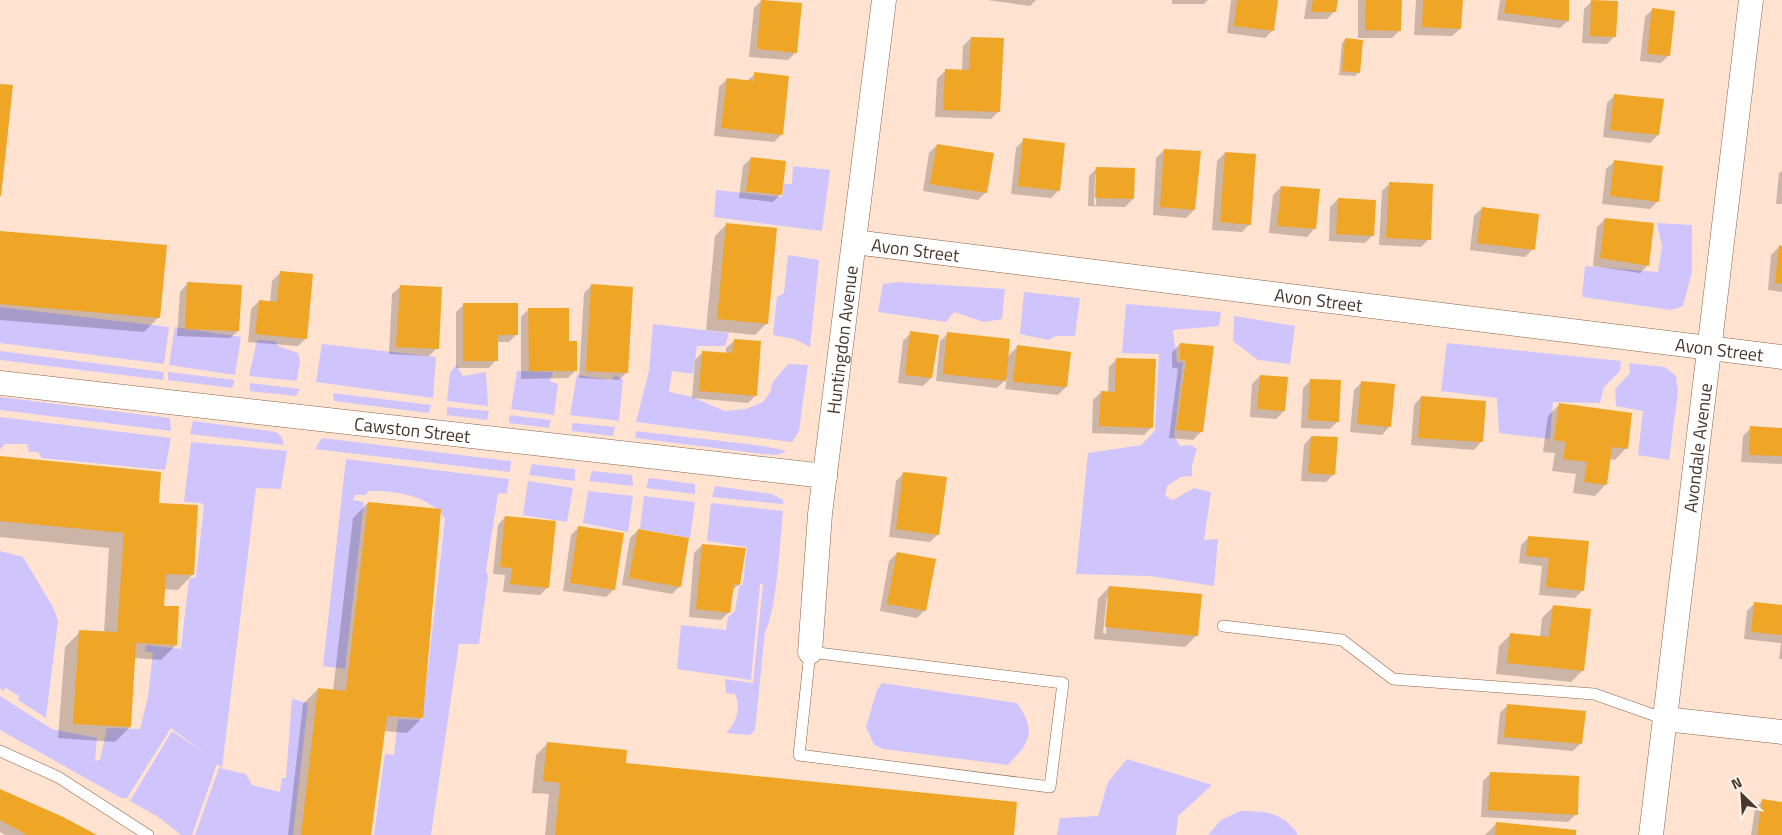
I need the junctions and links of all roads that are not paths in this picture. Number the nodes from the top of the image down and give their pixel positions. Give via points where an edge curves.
1 (884, 0) edge
2 (1751, 0) edge
3 (854, 242) junction
4 (1708, 347) junction
5 (1782, 357) edge
6 (0, 383) edge
7 (825, 476) junction
8 (1223, 626) dead end
9 (810, 652) junction
10 (1665, 718) junction
11 (1782, 732) edge
12 (0, 751) edge
13 (148, 835) edge
14 (1651, 835) edge

1 - 3 street, Huntingdon Avenue
2 - 4 street, Avondale Avenue
3 - 4 street, Avon Street
3 - 7 street, Huntingdon Avenue
4 - 5 street, Avon Street
4 - 10 street, Avondale Avenue
6 - 7 street, Cawston Street
7 - 9 street, Huntingdon Avenue
8 - 10 lane via 1342,640 1393,679 1594,694
9 - 9 lane via 799,755 1050,787 1063,683
10 - 11 street
10 - 14 street, Avondale Avenue
12 - 13 lane via 58,777

